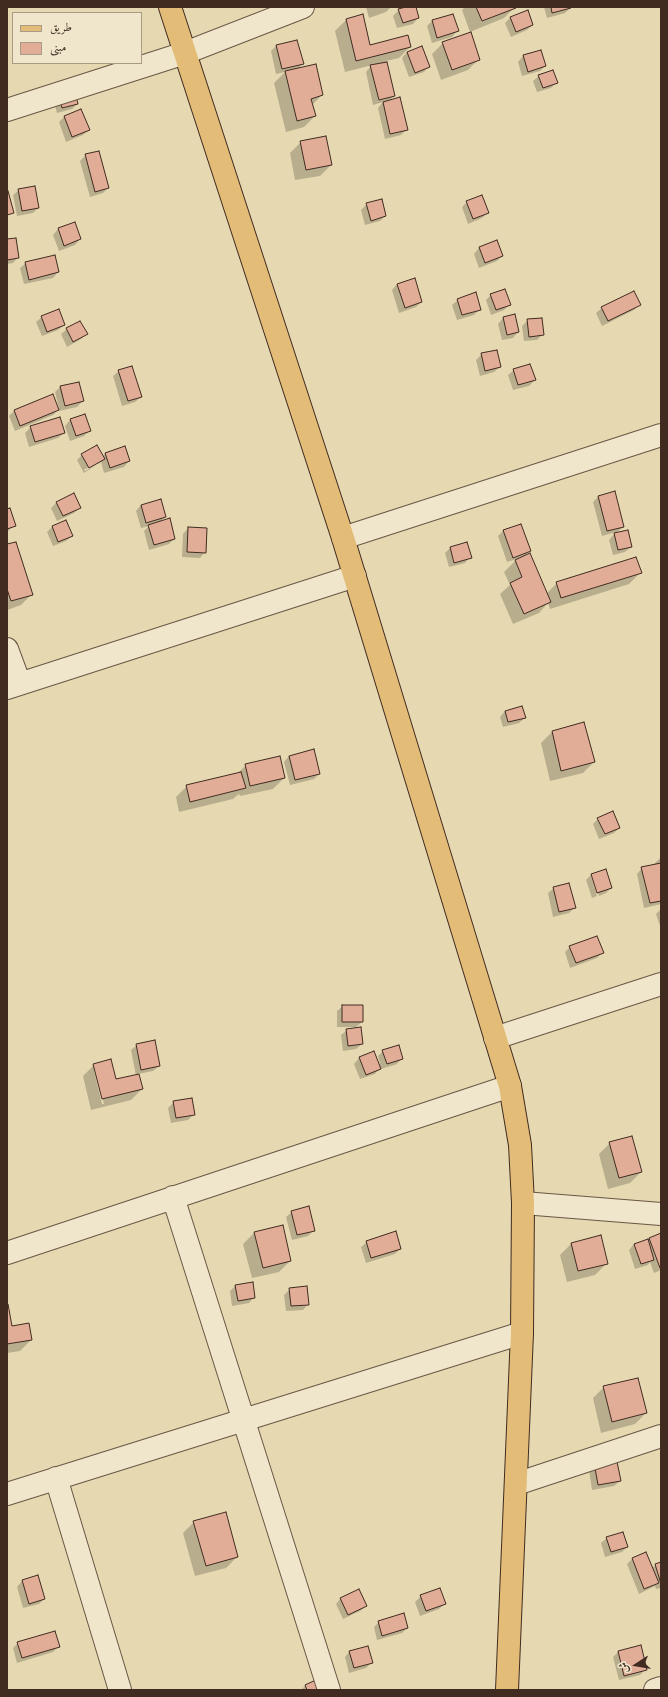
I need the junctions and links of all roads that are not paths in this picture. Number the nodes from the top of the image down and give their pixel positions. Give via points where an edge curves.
1 (170, 7) edge
2 (303, 7) edge
3 (186, 53) junction
4 (7, 110) edge
5 (661, 435) edge
6 (343, 538) junction
7 (355, 576) junction
8 (7, 649) edge
9 (14, 686) edge
10 (661, 984) edge
11 (495, 1038) junction
12 (510, 1086) junction
13 (173, 1198) junction
14 (523, 1203) junction
15 (661, 1214) edge
16 (7, 1253) edge
17 (522, 1334) junction
18 (244, 1420) junction
19 (661, 1436) edge
20 (56, 1478) junction
21 (516, 1484) junction
22 (7, 1494) edge
23 (661, 1688) edge
24 (120, 1690) edge
25 (329, 1690) edge
26 (507, 1690) edge
27 (655, 1690) edge

1 - 3 main road
2 - 3 street
3 - 4 street
3 - 6 main road
5 - 6 street
6 - 7 main road
7 - 9 street
7 - 11 main road
8 - 9 street
10 - 11 street
11 - 12 main road
12 - 13 street
12 - 14 main road via 520,1145
13 - 16 street
13 - 18 street
14 - 15 street
14 - 17 main road
17 - 18 street
17 - 21 main road
18 - 20 street
18 - 25 street
19 - 21 street
20 - 22 street
20 - 24 street
21 - 26 main road
23 - 27 street

